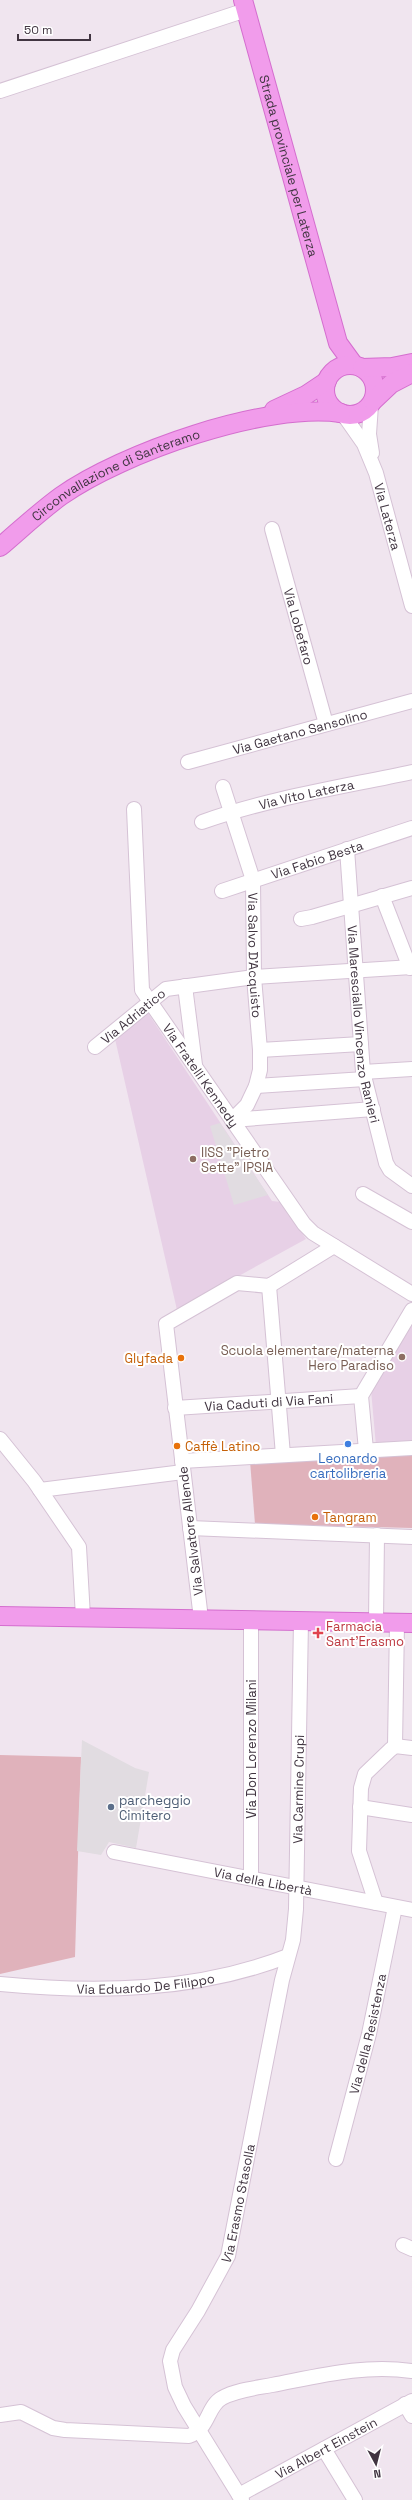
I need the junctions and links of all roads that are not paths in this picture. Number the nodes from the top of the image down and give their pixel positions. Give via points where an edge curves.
1 (245, 5) edge
2 (0, 91) edge
3 (334, 331) junction
4 (412, 363) edge
5 (358, 367) junction
6 (412, 373) edge
7 (328, 379) junction
8 (372, 403) junction
9 (342, 414) junction
10 (241, 422) junction
11 (376, 473) junction
12 (272, 529) dead end
13 (0, 547) edge
14 (412, 606) edge
15 (412, 701) edge
16 (326, 724) junction
17 (188, 762) dead end
18 (412, 772) edge
19 (223, 787) dead end
20 (134, 809) dead end
21 (230, 812) junction
22 (202, 822) dead end
23 (412, 828) edge
24 (347, 849) junction
25 (253, 880) junction
26 (412, 888) edge
27 (222, 891) dead end
28 (382, 896) junction
29 (352, 905) junction
30 (300, 918) dead end
31 (411, 967) edge
32 (357, 971) junction
33 (254, 978) junction
34 (185, 986) junction
35 (149, 1001) junction
36 (361, 1044) junction
37 (95, 1047) dead end
38 (260, 1050) junction
39 (196, 1068) junction
40 (412, 1069) edge
41 (364, 1075) junction
42 (256, 1086) junction
43 (373, 1109) junction
44 (232, 1120) junction
45 (409, 1181) edge
46 (363, 1194) dead end
47 (412, 1222) edge
48 (334, 1246) junction
49 (269, 1286) junction
50 (412, 1294) edge
51 (412, 1310) edge
52 (361, 1396) junction
53 (278, 1400) junction
54 (176, 1408) junction
55 (0, 1439) edge
56 (412, 1448) edge
57 (366, 1450) junction
58 (283, 1455) junction
59 (182, 1467) junction
60 (40, 1490) junction
61 (190, 1528) junction
62 (377, 1535) junction
63 (412, 1537) edge
64 (0, 1616) edge
65 (83, 1617) junction
66 (200, 1619) junction
67 (251, 1619) junction
68 (301, 1621) junction
69 (376, 1622) junction
70 (405, 1623) edge
71 (395, 1746) junction
72 (412, 1748) edge
73 (360, 1807) junction
74 (412, 1815) edge
75 (114, 1852) dead end
76 (251, 1878) junction
77 (296, 1887) junction
78 (376, 1903) junction
79 (395, 1907) junction
80 (412, 1910) edge
81 (288, 1956) junction
82 (0, 1984) edge
83 (336, 2159) dead end
84 (412, 2371) edge
85 (410, 2407) edge
86 (0, 2414) edge
87 (199, 2432) junction
88 (324, 2449) junction
89 (241, 2498) edge
90 (355, 2500) edge

1 - 2 street
1 - 3 main road, Strada provinciale per Laterza
3 - 5 main road via 338,343
3 - 7 main road via 334,359
4 - 5 main road via 392,367
5 - 7 main road via 340,368
5 - 8 main road via 368,373 375,386
6 - 8 main road via 392,384
7 - 9 main road via 326,396 329,404
7 - 10 main road, Circonvallazione di Santeramo via 288,404
8 - 9 main road via 358,414
8 - 11 street via 369,434
9 - 10 main road, Circonvallazione di Santeramo via 304,412
9 - 11 street via 364,444
10 - 13 main road, Circonvallazione di Santeramo via 159,448 99,474 61,496
11 - 14 street, Via Laterza
12 - 16 street, Via Lobefaro
15 - 16 street, Via Gaetano Sansolino
16 - 17 street, Via Gaetano Sansolino
18 - 21 street, Via Vito Laterza
19 - 21 street, Via Salvo D'Acquisto
20 - 35 street, Via Fratelli Kennedy via 142,990
21 - 22 street, Via Vito Laterza
21 - 25 street, Via Salvo D'Acquisto
23 - 24 street, Via Fabio Besta
24 - 25 street, Via Fabio Besta
24 - 29 street, Via Maresciallo Vincenzo Ranieri
25 - 27 street, Via Fabio Besta
25 - 33 street, Via Salvo D'Acquisto
26 - 28 street
28 - 29 street
28 - 31 street
29 - 30 street
29 - 32 street, Via Maresciallo Vincenzo Ranieri
31 - 32 street, Via Adriatico
32 - 33 street, Via Adriatico
32 - 36 street, Via Maresciallo Vincenzo Ranieri
33 - 34 street, Via Adriatico
33 - 38 street, Via Salvo D'Acquisto
34 - 35 street, Via Adriatico via 166,989
34 - 39 street
35 - 37 street, Via Adriatico
35 - 39 street, Via Fratelli Kennedy
36 - 38 street
36 - 41 street, Via Maresciallo Vincenzo Ranieri
38 - 42 street, Via Salvo D'Acquisto via 260,1070
39 - 44 street, Via Fratelli Kennedy
40 - 41 street
41 - 42 street
41 - 43 street, Via Maresciallo Vincenzo Ranieri
42 - 44 street, Via Salvo D'Acquisto via 247,1105
43 - 44 street
43 - 45 street, Via Maresciallo Vincenzo Ranieri via 386,1163
44 - 48 street, Via Fratelli Kennedy via 304,1224
46 - 47 street
48 - 49 street
48 - 50 street, Via Fratelli Kennedy
49 - 53 street
49 - 54 street, Via Salvatore Allende via 237,1283 166,1324
51 - 52 street
52 - 53 street, Via Caduti di Via Fani
52 - 57 street
53 - 54 street, Via Caduti di Via Fani
53 - 58 street
54 - 59 street, Via Salvatore Allende
55 - 60 street
56 - 57 street
57 - 58 street
58 - 59 street
59 - 60 street
59 - 61 street, Via Salvatore Allende
60 - 65 street via 79,1547
61 - 62 street
61 - 66 street, Via Salvatore Allende
62 - 63 street
62 - 69 street
64 - 65 main road
65 - 66 main road
66 - 67 main road
67 - 68 main road
67 - 76 street, Via Don Lorenzo Milani
68 - 69 main road
68 - 77 street, Via Carmine Crupi
69 - 70 main road
70 - 71 street
71 - 72 street
71 - 73 street via 365,1774 360,1788
73 - 74 street
73 - 78 street via 359,1852
75 - 76 street, Via della Libertà
76 - 77 street, Via della Libertà
77 - 78 street, Via della Libertà
77 - 81 street, Via Carmine Crupi via 296,1919
78 - 79 street, Via della Libertà
79 - 80 street, Via della Libertà
79 - 83 street, Via della Resistenza via 369,2034
81 - 82 street, Via Eduardo De Filippo via 229,1974 145,1987 93,1990
81 - 87 street, Via Erasmo Stasolla via 230,2250 224,2267 173,2350 170,2361 175,2387
84 - 87 street via 388,2369 341,2372 241,2391 221,2398
85 - 88 street, Via Albert Einstein
86 - 87 street via 21,2412 53,2428 65,2430 184,2436
87 - 89 street, Via Erasmo Stasolla
88 - 89 street, Via Albert Einstein
88 - 90 street

